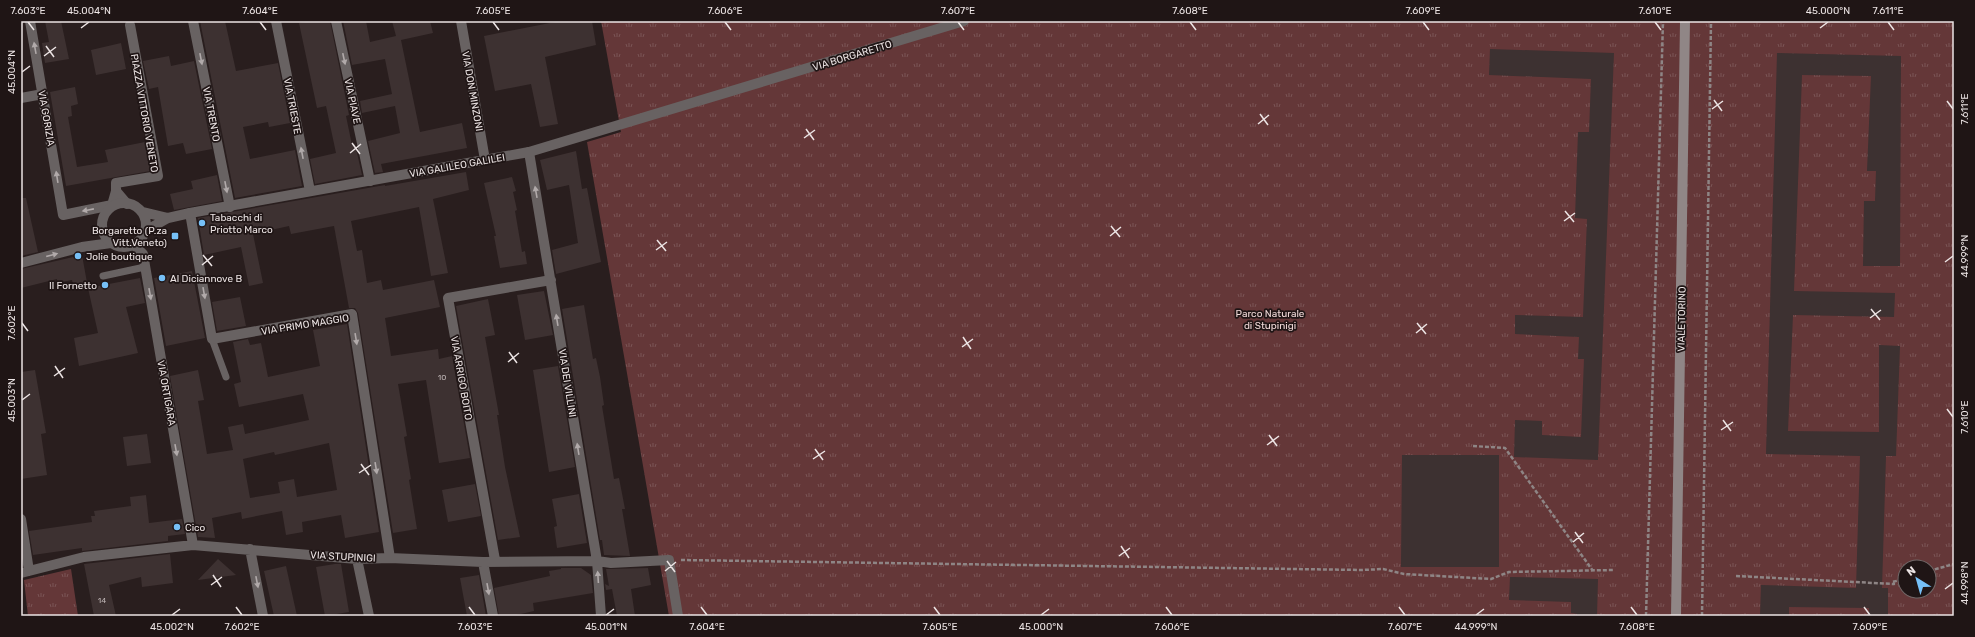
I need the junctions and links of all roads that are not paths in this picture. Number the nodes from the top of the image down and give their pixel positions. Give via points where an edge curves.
1 (30, 21) edge
2 (193, 21) edge
3 (276, 21) edge
4 (336, 21) edge
5 (461, 21) edge
6 (964, 21) edge
7 (1685, 21) edge
8 (130, 25) dead end
9 (740, 89) joint
10 (43, 94) junction
11 (21, 98) edge
12 (529, 152) junction
13 (485, 160) junction
14 (370, 181) junction
15 (116, 191) junction
16 (310, 191) junction
17 (127, 204) junction
18 (112, 205) junction
19 (230, 207) junction
20 (143, 212) junction
21 (190, 213) junction
22 (168, 218) junction
23 (145, 231) junction
24 (111, 243) junction
25 (134, 245) junction
26 (21, 263) edge
27 (145, 267) junction
28 (103, 276) dead end
29 (551, 280) junction
30 (212, 339) junction
31 (226, 377) dead end
32 (21, 519) edge
33 (193, 545) junction
34 (250, 549) junction
35 (390, 558) junction
36 (357, 559) junction
37 (495, 560) junction
38 (596, 561) junction
39 (483, 562) junction
40 (25, 572) edge
41 (264, 616) edge
42 (369, 616) edge
43 (493, 616) edge
44 (601, 616) edge
45 (678, 616) edge
46 (1676, 616) edge

10 -> 1 street, VIA GORIZIA
2 -> 19 street, VIA TRENTO
16 -> 3 street, VIA TRIESTE
4 -> 14 street, VIA PIAVE
5 - 13 street, VIA DON MINZONI
6 - 9 street, VIA BORGARETTO
7 - 46 main road, VIALE TORINO
8 - 15 street, PIAZZA VITTORIO VENETO via 158,176 116,183
9 - 12 street, VIA GALILEO GALILEI
10 - 11 street
18 -> 10 street, VIA GORIZIA via 63,215
12 - 13 street, VIA GALILEO GALILEI
29 -> 12 street, VIA DEI VILLINI
13 - 14 street, VIA GALILEO GALILEI
14 - 16 street, VIA GALILEO GALILEI
15 - 17 street
15 - 18 street
16 - 19 street, VIA GALILEO GALILEI
17 - 18 street
17 - 20 street
18 - 24 street via 103,215 101,222 103,234
19 - 21 street, VIA GALILEO GALILEI
20 - 22 street, VIA GALILEO GALILEI
20 - 23 street via 146,219
21 - 22 street, VIA GALILEO GALILEI
21 -> 30 street
22 - 23 street, VIA GALILEO GALILEI
23 - 25 street
24 - 25 street via 121,247
26 -> 24 street via 82,247
25 - 27 street, VIA ORTIGARA via 143,254
27 - 28 lane
27 -> 33 street, VIA ORTIGARA
29 - 37 street, VIA ARRIGO BOITO via 448,298
38 -> 29 street, VIA DEI VILLINI
30 - 31 lane
30 -> 35 street, VIA PRIMO MAGGIO via 352,314
32 - 40 street
33 - 34 street, VIA STUPINIGI
33 - 40 street, VIA STUPINIGI via 84,557
34 - 36 street, VIA STUPINIGI
34 -> 41 street
35 - 36 street, VIA STUPINIGI
35 - 39 street, VIA STUPINIGI
36 - 42 street
37 - 38 street, VIA STUPINIGI
37 - 39 street, VIA STUPINIGI
44 -> 38 street, VIA DEI VILLINI
38 - 45 street, VIA STUPINIGI via 611,563 669,560
39 -> 43 street

